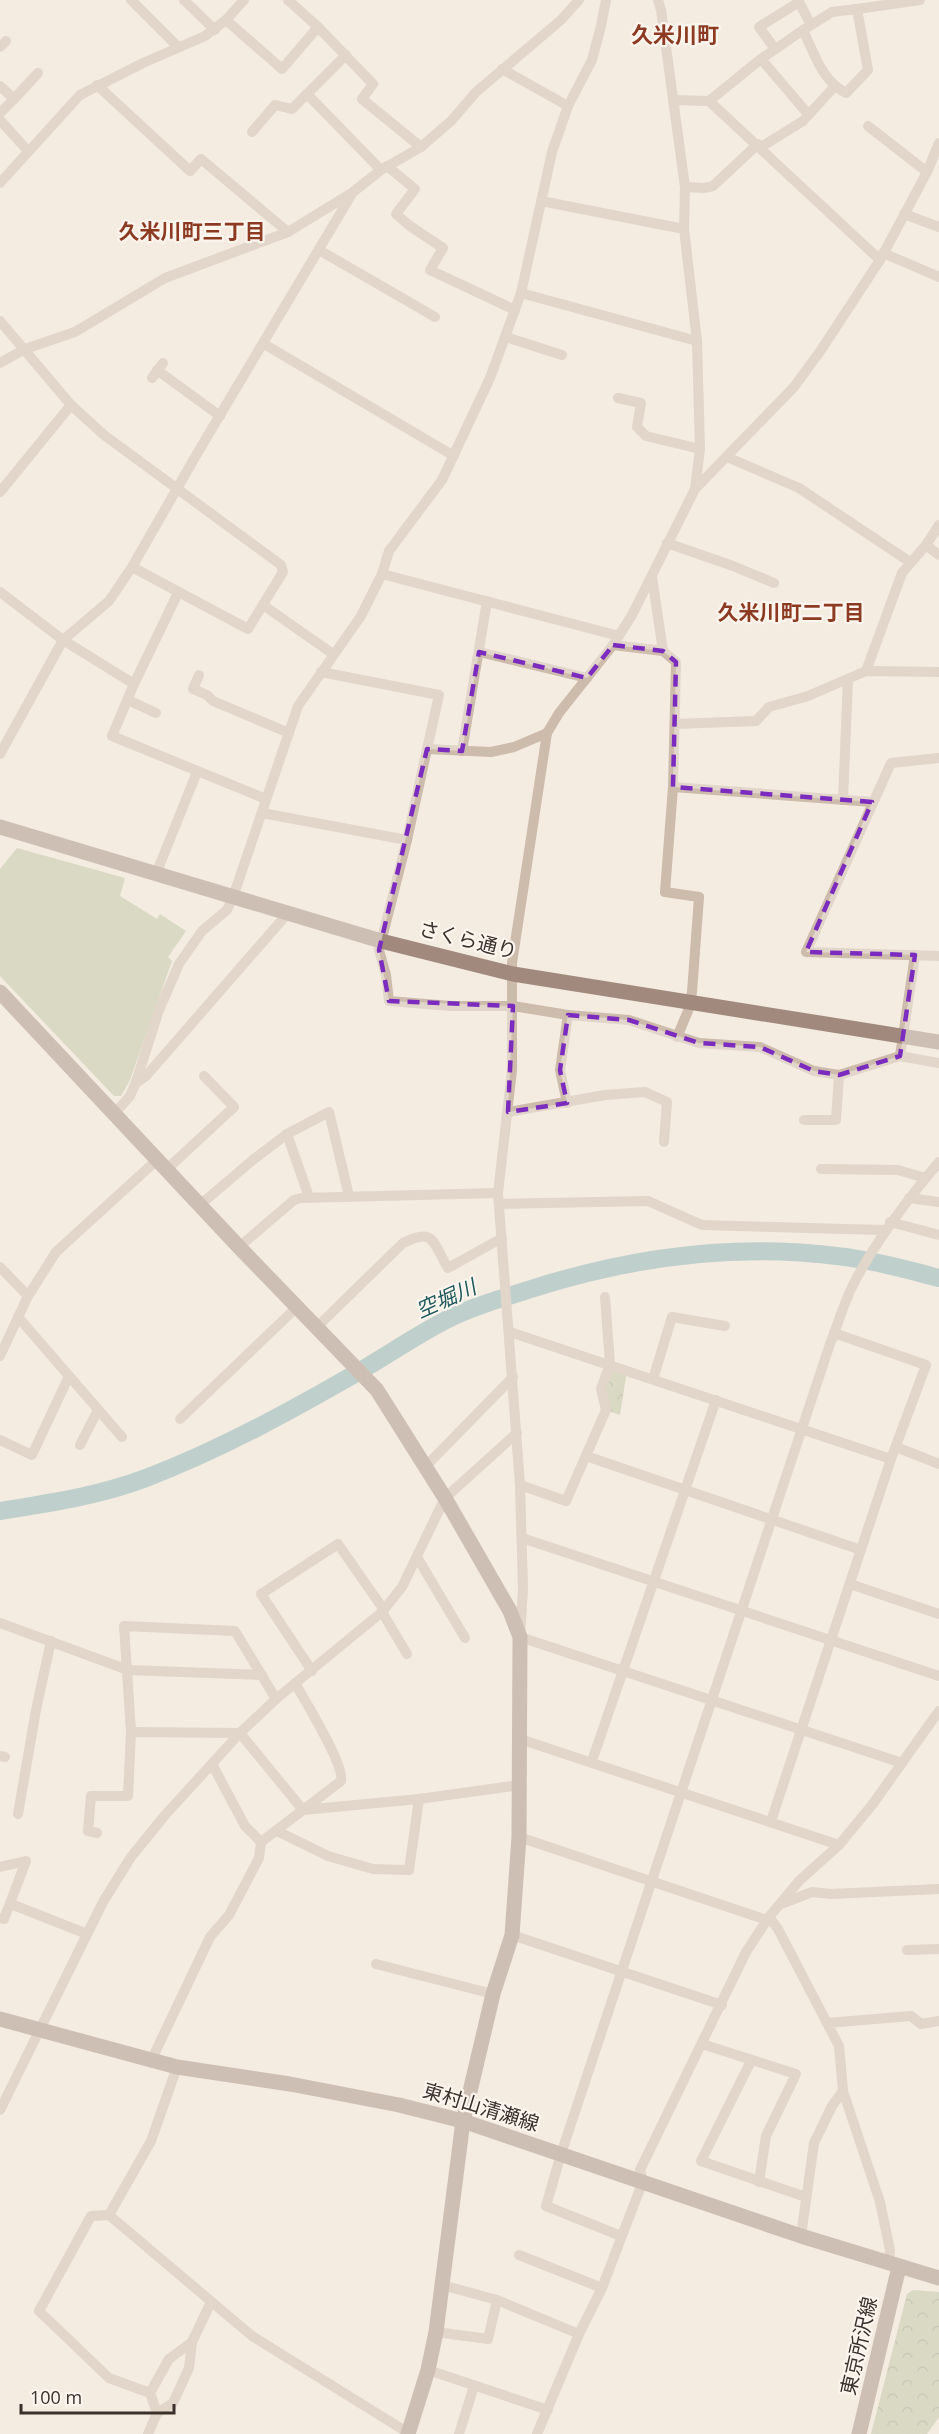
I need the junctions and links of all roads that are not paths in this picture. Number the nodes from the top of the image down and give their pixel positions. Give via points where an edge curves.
1 (131, 0) edge
2 (184, 0) edge
3 (244, 0) edge
4 (288, 0) edge
5 (579, 0) edge
6 (606, 0) edge
7 (658, 0) edge
8 (919, 0) edge
9 (870, 4) edge
10 (857, 9) junction
11 (226, 20) junction
12 (318, 27) junction
13 (807, 27) junction
14 (214, 30) junction
15 (178, 47) junction
16 (775, 49) junction
17 (345, 55) junction
18 (761, 59) junction
19 (502, 69) junction
20 (38, 73) dead end
21 (97, 85) junction
22 (0, 86) edge
23 (834, 87) junction
24 (307, 94) junction
25 (14, 99) junction
26 (673, 100) junction
27 (709, 100) junction
28 (568, 106) junction
29 (0, 113) edge
30 (808, 114) junction
31 (0, 120) edge
32 (868, 126) dead end
33 (252, 132) dead end
34 (939, 143) edge
35 (759, 146) junction
36 (421, 147) junction
37 (28, 151) junction
38 (384, 168) junction
39 (927, 172) junction
40 (2, 174) edge
41 (685, 187) junction
42 (353, 192) junction
43 (541, 201) junction
44 (904, 214) junction
45 (939, 227) edge
46 (684, 229) junction
47 (288, 232) junction
48 (319, 250) junction
49 (882, 257) junction
50 (939, 276) edge
51 (521, 293) junction
52 (515, 310) junction
53 (435, 317) dead end
54 (0, 321) edge
55 (506, 337) junction
56 (696, 341) junction
57 (264, 344) junction
58 (25, 349) junction
59 (562, 355) dead end
60 (0, 363) edge
61 (157, 370) dead end
62 (618, 398) dead end
63 (71, 405) junction
64 (220, 416) junction
65 (700, 449) junction
66 (454, 456) junction
67 (727, 457) junction
68 (177, 489) junction
69 (696, 489) junction
70 (0, 492) edge
71 (939, 525) edge
72 (667, 543) junction
73 (926, 545) junction
74 (939, 555) edge
75 (910, 562) junction
76 (132, 567) junction
77 (382, 574) junction
78 (652, 577) junction
79 (774, 583) dead end
80 (0, 592) edge
81 (178, 593) junction
82 (487, 601) junction
83 (262, 605) junction
84 (63, 640) junction
85 (616, 640) junction
86 (663, 651) junction
87 (479, 652) junction
88 (333, 654) junction
89 (866, 671) junction
90 (321, 672) junction
91 (939, 672) edge
92 (199, 675) dead end
93 (587, 678) junction
94 (848, 679) junction
95 (134, 684) junction
96 (128, 700) junction
97 (156, 713) dead end
98 (675, 724) junction
99 (289, 733) junction
100 (547, 733) junction
101 (427, 749) junction
102 (462, 751) junction
103 (0, 754) edge
104 (939, 758) edge
105 (197, 772) junction
106 (673, 787) junction
107 (266, 799) junction
108 (843, 800) junction
109 (872, 802) junction
110 (262, 813) junction
111 (0, 826) edge
112 (407, 840) junction
113 (156, 874) junction
114 (234, 897) junction
115 (288, 913) junction
116 (381, 941) junction
117 (915, 955) junction
118 (939, 956) edge
119 (513, 974) junction
120 (1, 996) edge
121 (690, 1002) junction
122 (513, 1006) junction
123 (568, 1015) junction
124 (902, 1036) junction
125 (677, 1037) junction
126 (939, 1042) edge
127 (900, 1056) junction
128 (939, 1063) edge
129 (839, 1075) junction
130 (204, 1076) dead end
131 (136, 1083) junction
132 (567, 1103) junction
133 (508, 1112) junction
134 (115, 1113) junction
135 (804, 1120) dead end
136 (287, 1134) junction
137 (664, 1142) dead end
138 (939, 1162) edge
139 (162, 1164) junction
140 (821, 1169) dead end
141 (925, 1178) junction
142 (349, 1196) junction
143 (309, 1197) junction
144 (498, 1198) junction
145 (909, 1198) junction
146 (939, 1202) edge
147 (200, 1205) junction
148 (887, 1226) junction
149 (939, 1235) edge
150 (502, 1238) junction
151 (239, 1247) junction
152 (0, 1267) edge
153 (28, 1296) junction
154 (605, 1297) dead end
155 (297, 1307) junction
156 (18, 1317) junction
157 (725, 1326) dead end
158 (317, 1328) junction
159 (510, 1332) junction
160 (834, 1333) junction
161 (3, 1343) edge
162 (0, 1356) edge
163 (610, 1364) junction
164 (69, 1376) junction
165 (513, 1377) junction
166 (652, 1379) junction
167 (716, 1400) junction
168 (98, 1410) junction
169 (180, 1419) dead end
170 (802, 1429) junction
171 (517, 1433) junction
172 (122, 1437) dead end
173 (0, 1440) edge
174 (80, 1445) dead end
175 (896, 1447) junction
176 (586, 1456) junction
177 (891, 1459) junction
178 (939, 1464) edge
179 (426, 1466) junction
180 (520, 1485) junction
181 (685, 1490) junction
182 (445, 1498) junction
183 (772, 1520) junction
184 (522, 1538) junction
185 (861, 1550) junction
186 (417, 1557) junction
187 (653, 1581) junction
188 (850, 1584) junction
189 (741, 1610) junction
190 (383, 1611) junction
191 (939, 1614) edge
192 (0, 1623) edge
193 (520, 1636) junction
194 (465, 1638) dead end
195 (831, 1640) junction
196 (51, 1641) junction
197 (407, 1654) dead end
198 (128, 1670) junction
199 (622, 1670) junction
200 (312, 1671) junction
201 (262, 1675) junction
202 (939, 1676) edge
203 (296, 1683) junction
204 (276, 1699) junction
205 (711, 1700) junction
206 (939, 1711) edge
207 (801, 1729) junction
208 (131, 1732) junction
209 (240, 1733) junction
210 (520, 1739) junction
211 (592, 1761) junction
212 (902, 1763) junction
213 (212, 1764) junction
214 (520, 1785) junction
215 (680, 1791) junction
216 (419, 1799) junction
217 (303, 1810) junction
218 (18, 1814) dead end
219 (771, 1821) junction
220 (277, 1831) junction
221 (97, 1833) dead end
222 (519, 1837) junction
223 (261, 1842) junction
224 (839, 1845) junction
225 (0, 1867) edge
226 (652, 1881) junction
227 (939, 1889) edge
228 (11, 1904) junction
229 (781, 1904) junction
230 (0, 1918) edge
231 (768, 1919) junction
232 (87, 1934) junction
233 (512, 1935) junction
234 (939, 1949) edge
235 (907, 1950) dead end
236 (376, 1964) dead end
237 (621, 1971) junction
238 (494, 1994) junction
239 (722, 2004) junction
240 (0, 2019) edge
241 (939, 2021) edge
242 (827, 2023) junction
243 (38, 2030) junction
244 (702, 2044) junction
245 (151, 2061) junction
246 (751, 2061) junction
247 (177, 2067) junction
248 (843, 2091) junction
249 (0, 2110) edge
250 (463, 2121) junction
251 (561, 2154) junction
252 (643, 2181) junction
253 (759, 2182) junction
254 (806, 2197) junction
255 (109, 2215) junction
256 (621, 2236) junction
257 (801, 2236) junction
258 (519, 2255) dead end
259 (894, 2265) junction
260 (939, 2278) edge
261 (442, 2285) junction
262 (602, 2289) junction
263 (497, 2300) junction
264 (211, 2302) junction
265 (436, 2332) junction
266 (579, 2334) junction
267 (192, 2342) junction
268 (428, 2370) junction
269 (474, 2386) junction
270 (150, 2393) junction
271 (548, 2410) junction
272 (157, 2413) junction
273 (148, 2434) edge
274 (409, 2434) edge
275 (459, 2434) edge
276 (537, 2434) edge
277 (859, 2434) edge

1 - 15 street
2 - 14 street
3 - 11 street
4 - 12 street
5 - 19 street
6 - 28 street via 591,60
7 - 26 street
8 - 9 street
9 - 10 street
10 - 13 street via 832,12
10 - 23 street via 868,70 846,93
11 - 12 street via 282,69
11 - 14 street
12 - 17 street
13 - 16 street
13 - 16 street via 799,2 759,27
13 - 23 street via 822,70
14 - 15 street
15 - 21 street
16 - 18 street
17 - 24 street
17 - 36 street via 373,84 362,99
18 - 27 street
18 - 30 street
19 - 28 street
19 - 36 street
20 - 25 street
21 - 37 street via 69,105
21 - 47 street via 190,171 201,159
22 - 25 street
23 - 30 street
24 - 33 street via 292,109 275,105
24 - 38 street
25 - 29 street
26 - 27 street
26 - 41 street
27 - 35 street
28 - 43 street
30 - 35 street via 803,121
31 - 37 street
32 - 39 street
34 - 39 street
35 - 41 street via 713,186
35 - 49 street
36 - 38 street
37 - 40 street
38 - 42 street
38 - 52 street via 415,189 396,214 443,248 430,270
39 - 44 street
41 - 46 street
42 - 47 street
42 - 48 street
43 - 46 street
43 - 51 street
44 - 45 street
44 - 49 street
46 - 56 street
47 - 58 street via 165,278 75,332
48 - 53 street
48 - 57 street
49 - 50 street
49 - 67 street via 794,387
51 - 52 street
51 - 56 street
52 - 55 street
54 - 58 street
55 - 59 street
55 - 66 street
56 - 65 street
57 - 64 street
57 - 66 street
58 - 60 street
58 - 63 street
61 - 64 street
62 - 65 street via 641,403 636,427 646,436
63 - 68 street via 104,435
63 - 70 street
64 - 68 street
65 - 69 street
66 - 77 street via 433,495 389,551
67 - 69 street
67 - 75 street via 799,488
68 - 76 street
68 - 83 street via 281,565 283,572
69 - 72 street
71 - 73 street
72 - 78 street
72 - 79 street
73 - 74 street
73 - 75 street
75 - 89 street via 902,573
76 - 81 street
76 - 84 street via 109,601
77 - 82 street
77 - 88 street via 361,616
78 - 85 street
78 - 86 street
80 - 84 street
81 - 83 street via 248,629
81 - 95 street
82 - 85 street
82 - 87 street
83 - 88 street
84 - 95 street
84 - 103 street
85 - 86 street
85 - 93 street
86 - 98 street via 676,662
87 - 93 street
87 - 102 street
88 - 90 street
89 - 91 street
89 - 94 street
90 - 99 street via 298,706
90 - 101 street via 439,694
92 - 99 street via 193,689
93 - 100 street
94 - 98 street via 769,707 756,721
94 - 108 street
95 - 96 street
96 - 97 street
96 - 105 street via 112,736
98 - 106 street
99 - 107 street
100 - 102 street via 492,752
100 - 119 street
101 - 102 street
101 - 112 street
104 - 109 street via 891,763
105 - 107 street
105 - 113 street
106 - 108 street
106 - 121 street via 665,892 699,897
107 - 110 street
108 - 109 street
109 - 117 street via 806,952
110 - 112 street
110 - 114 street
111 - 113 street, さくら通り
112 - 116 street
113 - 114 street, さくら通り
114 - 115 street, さくら通り
114 - 131 street via 227,910 202,931 179,964 159,1010
115 - 116 street, さくら通り
115 - 131 street
116 - 119 street, さくら通り
116 - 122 street via 379,950 389,1001
117 - 118 street
117 - 124 street
119 - 121 street, さくら通り
119 - 122 street
120 - 134 street
121 - 124 street, さくら通り
121 - 125 street
122 - 123 street
122 - 133 street
123 - 125 street via 629,1020
123 - 132 street via 560,1070
124 - 126 street, さくら通り
124 - 127 street
125 - 129 street via 699,1044 760,1047 814,1071
127 - 128 street
127 - 129 street
129 - 135 street via 836,1120
130 - 139 street via 234,1107
131 - 134 street
132 - 133 street
132 - 137 street via 645,1092 667,1102
133 - 144 street
134 - 139 street
136 - 142 street via 329,1112
136 - 143 street
136 - 147 street
138 - 141 street
139 - 147 street
139 - 153 street via 56,1252
140 - 141 street via 898,1170
141 - 145 street
142 - 143 street
142 - 144 street
143 - 151 street via 294,1200
144 - 148 street via 648,1202 702,1225
144 - 150 street
145 - 146 street
145 - 148 street
147 - 151 street
148 - 149 street
148 - 160 street via 852,1286
150 - 158 street via 448,1268 431,1239 418,1235 403,1243
150 - 159 street
151 - 155 street
152 - 153 street
153 - 156 street
154 - 163 street
155 - 158 street
155 - 169 street
156 - 161 street
156 - 164 street
157 - 166 street via 672,1317
158 - 179 street via 374,1387
159 - 163 street
159 - 165 street
160 - 170 street
160 - 175 street via 926,1365
161 - 162 street
163 - 166 street
163 - 176 street via 601,1389 606,1410
164 - 168 street
164 - 173 street via 32,1455
165 - 171 street
165 - 179 street
166 - 167 street
167 - 170 street
167 - 181 street
168 - 172 street
168 - 174 street
170 - 177 street
170 - 183 street
171 - 180 street
171 - 182 street
175 - 177 street
175 - 178 street
176 - 180 street via 566,1501
176 - 181 street
177 - 185 street
179 - 182 street
180 - 184 street
181 - 183 street
181 - 187 street
182 - 186 street
182 - 193 street via 510,1611
183 - 185 street
183 - 189 street
184 - 187 street
184 - 193 street
185 - 188 street
186 - 190 street via 402,1587
186 - 194 street
187 - 189 street
187 - 199 street
188 - 191 street
188 - 195 street
189 - 195 street
189 - 205 street
190 - 197 street
190 - 200 street
190 - 200 street via 338,1544 268,1588 261,1594
192 - 196 street
193 - 199 street
193 - 210 street
195 - 202 street
195 - 207 street
196 - 198 street
196 - 218 street
198 - 201 street
198 - 201 street via 124,1626 235,1631
198 - 208 street
199 - 205 street
199 - 211 street
200 - 203 street
201 - 204 street
203 - 204 street
203 - 217 street via 342,1776 341,1781
204 - 209 street
205 - 207 street
205 - 215 street
206 - 212 street
207 - 212 street
207 - 219 street
208 - 209 street
208 - 221 street via 128,1796 87,1795 88,1831
209 - 213 street
209 - 217 street
210 - 211 street
210 - 214 street
211 - 215 street
212 - 224 street
213 - 223 street via 245,1826
213 - 232 street via 131,1857
214 - 216 street
214 - 222 street
215 - 219 street
215 - 226 street
216 - 217 street
216 - 220 street via 409,1870 372,1869 328,1856
217 - 220 street
219 - 224 street
220 - 223 street
222 - 226 street
222 - 233 street
223 - 245 street via 255,1867 229,1916 210,1937
224 - 229 street via 799,1881
225 - 228 street via 26,1861
226 - 231 street
226 - 237 street
227 - 229 street via 812,1892
228 - 230 street via 4,1919
228 - 232 street
229 - 231 street
231 - 239 street via 746,1952
231 - 242 street via 778,1929
232 - 243 street
233 - 237 street
233 - 238 street
234 - 235 street
236 - 238 street
237 - 239 street
237 - 251 street
238 - 250 street
239 - 244 street
240 - 243 street, 東村山清瀬線
241 - 242 street via 921,2024 911,2016
242 - 248 street via 839,2046
243 - 245 street, 東村山清瀬線
243 - 249 street
244 - 246 street
244 - 252 street via 640,2170
245 - 247 street, 東村山清瀬線
246 - 253 street via 795,2074 766,2136
246 - 253 street via 701,2161
247 - 250 street, 東村山清瀬線 via 399,2104
247 - 255 street via 151,2142
248 - 254 street via 814,2143
248 - 259 street via 880,2202
250 - 251 street, 東村山清瀬線
250 - 261 street
251 - 252 street, 東村山清瀬線
251 - 256 street via 546,2206
252 - 256 street
252 - 257 street, 東村山清瀬線
253 - 254 street
254 - 257 street
255 - 264 street
255 - 270 street via 92,2216 39,2311 110,2378
256 - 262 street
257 - 259 street, 東村山清瀬線
258 - 262 street
259 - 260 street, 東村山清瀬線
259 - 277 street, 東京所沢線
261 - 263 street
261 - 265 street
262 - 266 street
263 - 265 street via 488,2339
263 - 266 street
264 - 267 street
264 - 274 street via 252,2336
265 - 268 street
266 - 271 street
267 - 270 street via 169,2359
267 - 272 street via 189,2368 173,2403
268 - 269 street
268 - 274 street
269 - 271 street
269 - 275 street
270 - 272 street
271 - 276 street
272 - 273 street

